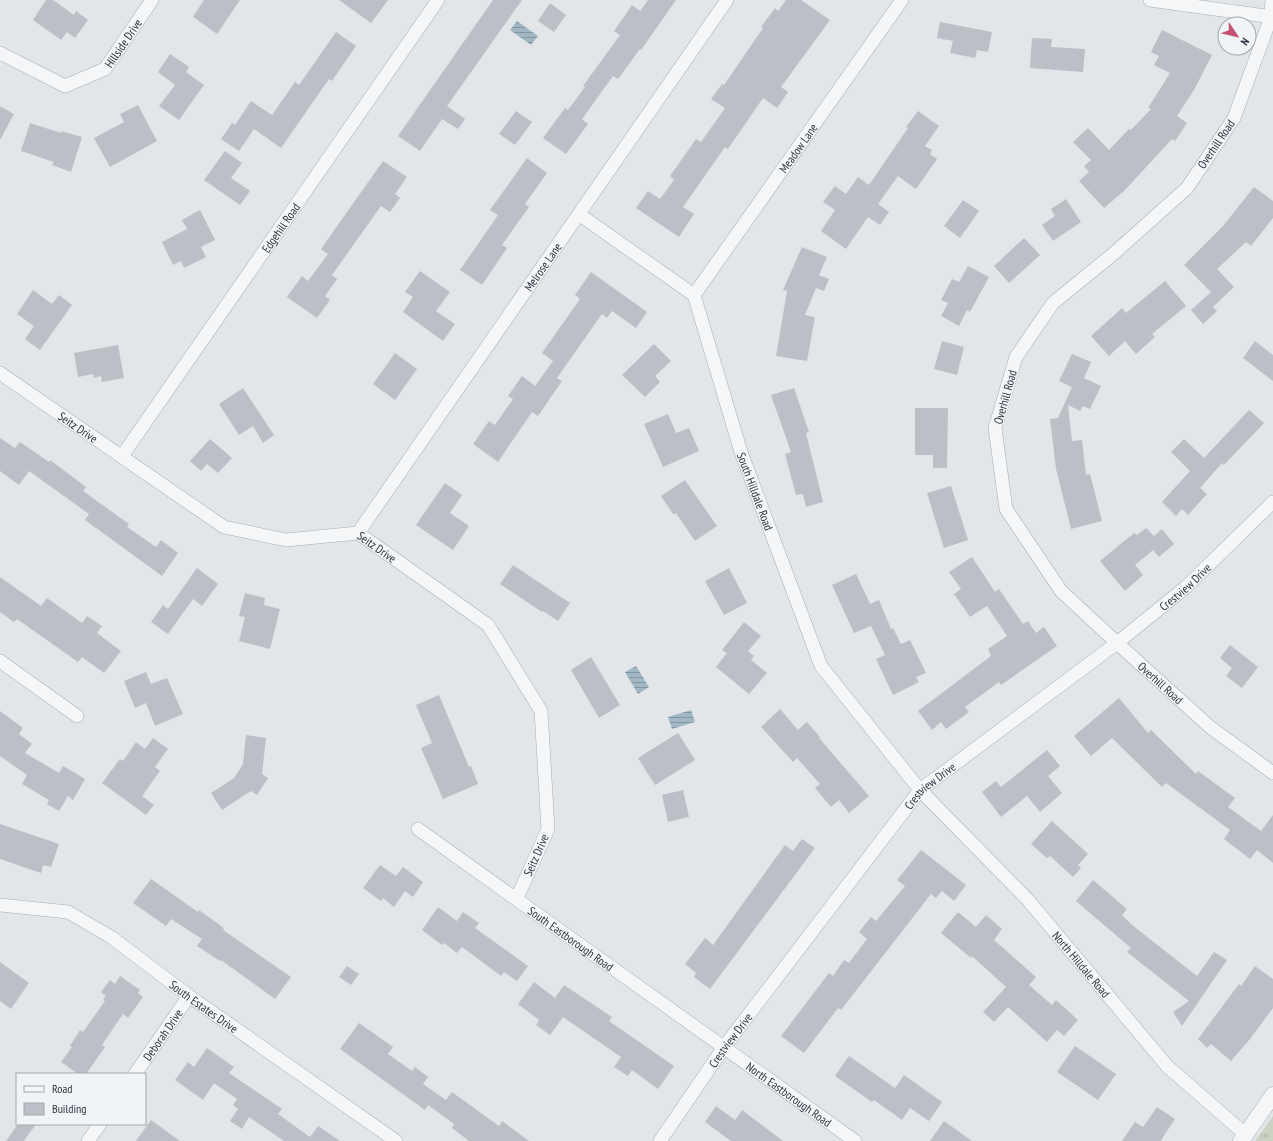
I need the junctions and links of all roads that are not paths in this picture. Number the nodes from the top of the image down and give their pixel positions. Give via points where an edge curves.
1 (152, 0) edge
2 (438, 0) edge
3 (727, 0) edge
4 (902, 0) edge
5 (1150, 0) edge
6 (1272, 0) edge
7 (1272, 17) edge
8 (0, 53) edge
9 (580, 215) junction
10 (694, 295) junction
11 (0, 373) edge
12 (122, 456) junction
13 (1273, 502) edge
14 (358, 533) junction
15 (1117, 643) junction
16 (0, 661) edge
17 (77, 716) dead end
18 (1273, 773) edge
19 (920, 790) junction
20 (418, 829) dead end
21 (517, 898) junction
22 (0, 905) edge
23 (189, 996) junction
24 (724, 1047) junction
25 (136, 1073) edge
26 (1273, 1095) edge
27 (99, 1125) edge
28 (1243, 1138) edge
29 (88, 1141) edge
30 (396, 1141) edge
31 (660, 1141) edge
32 (855, 1141) edge

1 - 8 street, Hillside Drive via 105,69 64,86
2 - 12 street, Edgehill Road
3 - 9 street, Melrose Lane
4 - 10 street, Meadow Lane
5 - 7 street
6 - 7 street, Overhill Road
7 - 15 street, Overhill Road via 1234,118 1187,188 1053,303 1016,357 995,428 1006,509 1061,591
9 - 10 street
9 - 14 street, Melrose Lane
10 - 19 street, South Hilldale Road via 741,452 821,666
11 - 12 street, Seitz Drive
12 - 14 street, Seitz Drive via 224,527 286,540
13 - 15 street, Crestview Drive via 1186,587
14 - 21 street, Seitz Drive via 488,625 541,711 548,829
15 - 18 street, Overhill Road via 1210,727
15 - 19 street, Crestview Drive
16 - 17 street
19 - 24 street, Crestview Drive
19 - 28 street, North Hilldale Road via 1028,900 1167,1066
20 - 21 street, South Eastborough Road
21 - 24 street, South Eastborough Road
22 - 23 street, South Estates Drive via 68,912 111,937
23 - 25 street, Deborah Drive
23 - 30 street, South Estates Drive
24 - 31 street, Crestview Drive
24 - 32 street, North Eastborough Road
26 - 28 street
27 - 29 street

